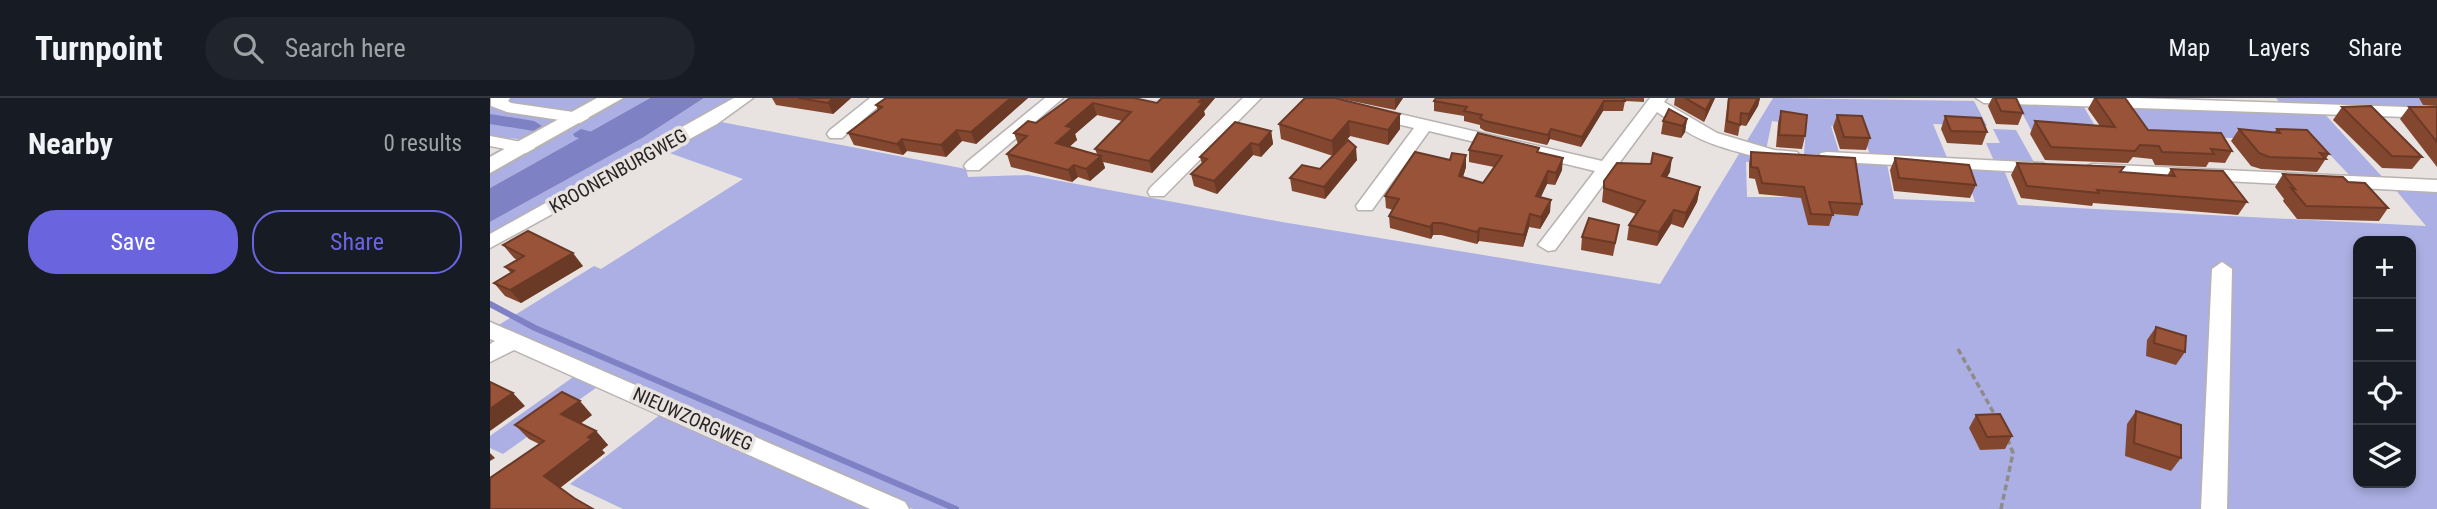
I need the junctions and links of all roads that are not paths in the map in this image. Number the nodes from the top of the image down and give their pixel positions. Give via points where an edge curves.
1 (502, 98) edge
2 (613, 98) edge
3 (745, 98) edge
4 (880, 98) edge
5 (1055, 98) edge
6 (1253, 98) edge
7 (1984, 98) edge
8 (1657, 101) edge
9 (1361, 110) edge
10 (2437, 113) edge
11 (580, 118) junction
12 (1425, 125) junction
13 (836, 134) dead end
14 (490, 141) edge
15 (526, 148) junction
16 (490, 166) edge
17 (974, 166) dead end
18 (1607, 168) junction
19 (2437, 186) edge
20 (1157, 192) dead end
21 (1365, 206) dead end
22 (490, 242) edge
23 (1548, 245) dead end
24 (2222, 269) dead end
25 (490, 330) edge
26 (513, 340) junction
27 (490, 354) edge
28 (895, 509) edge
29 (2214, 509) edge

1 - 11 street via 497,102 507,107
2 - 11 street
3 - 22 street, KROONENBURGWEG
4 - 13 street
5 - 17 street
6 - 20 street
7 - 10 street
8 - 18 street
8 - 19 street via 1711,137 1773,155
9 - 12 street
11 - 15 street
12 - 18 street
12 - 21 street
14 - 15 street
15 - 16 street
18 - 23 street
24 - 29 street
25 - 26 street, NIEUWZORGWEG
26 - 27 street
26 - 28 street, NIEUWZORGWEG

